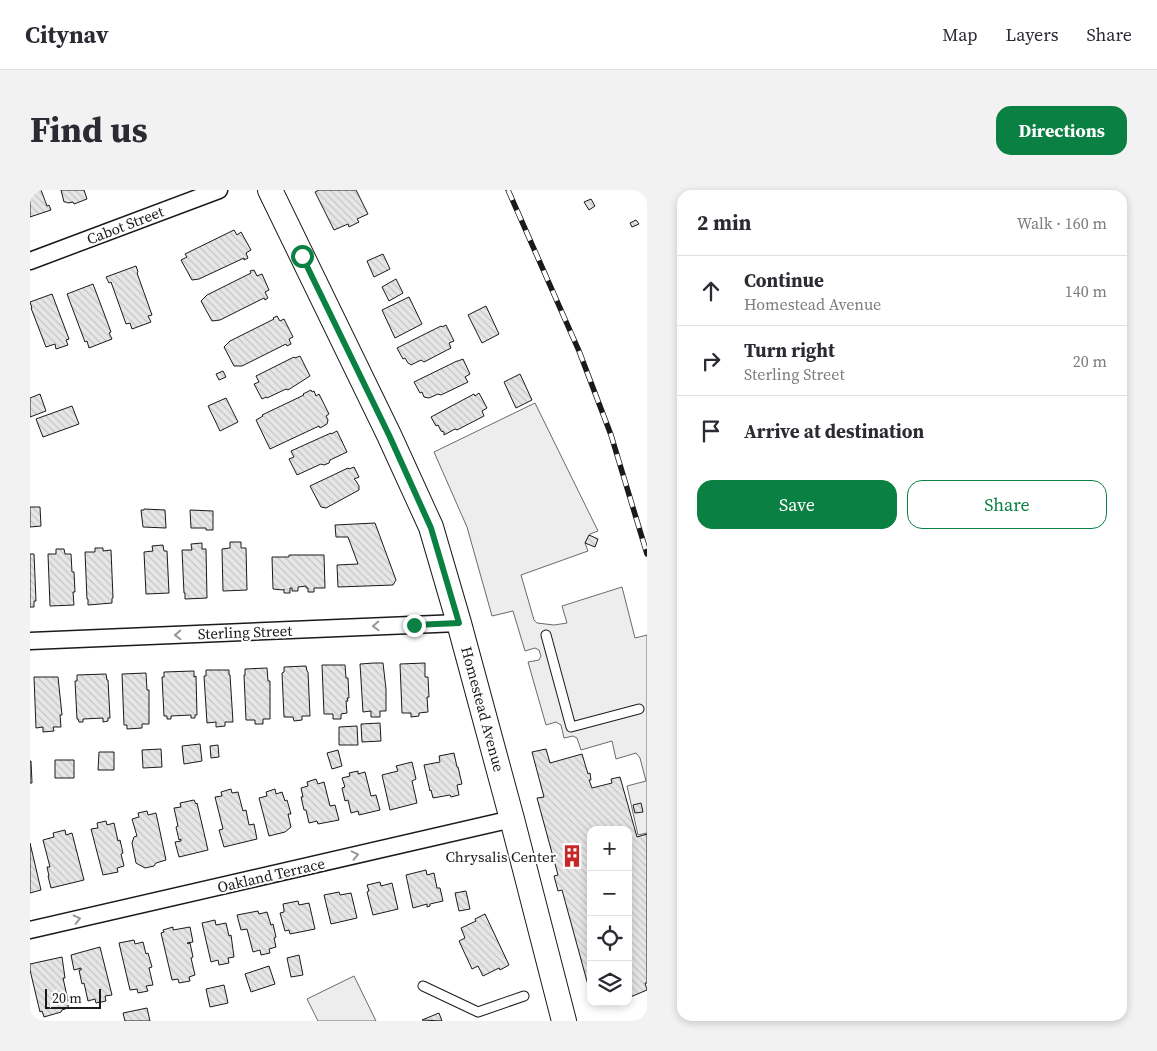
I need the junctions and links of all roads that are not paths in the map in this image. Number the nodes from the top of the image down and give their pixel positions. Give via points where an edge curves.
1 (219, 190) edge
2 (270, 190) edge
3 (30, 261) edge
4 (459, 623) junction
5 (546, 635) dead end
6 (30, 641) edge
7 (639, 709) dead end
8 (512, 819) junction
9 (30, 930) edge
10 (423, 986) dead end
11 (524, 996) dead end
12 (480, 1017) edge
13 (564, 1021) edge

1 - 3 street, Cabot Street
2 - 4 main road, Homestead Avenue via 431,528
4 -> 6 street, Sterling Street
4 - 8 main road, Homestead Avenue
5 - 7 lane via 571,727
9 -> 8 street, Oakland Terrace
8 - 13 main road, Homestead Avenue
10 - 12 lane
11 - 12 lane

